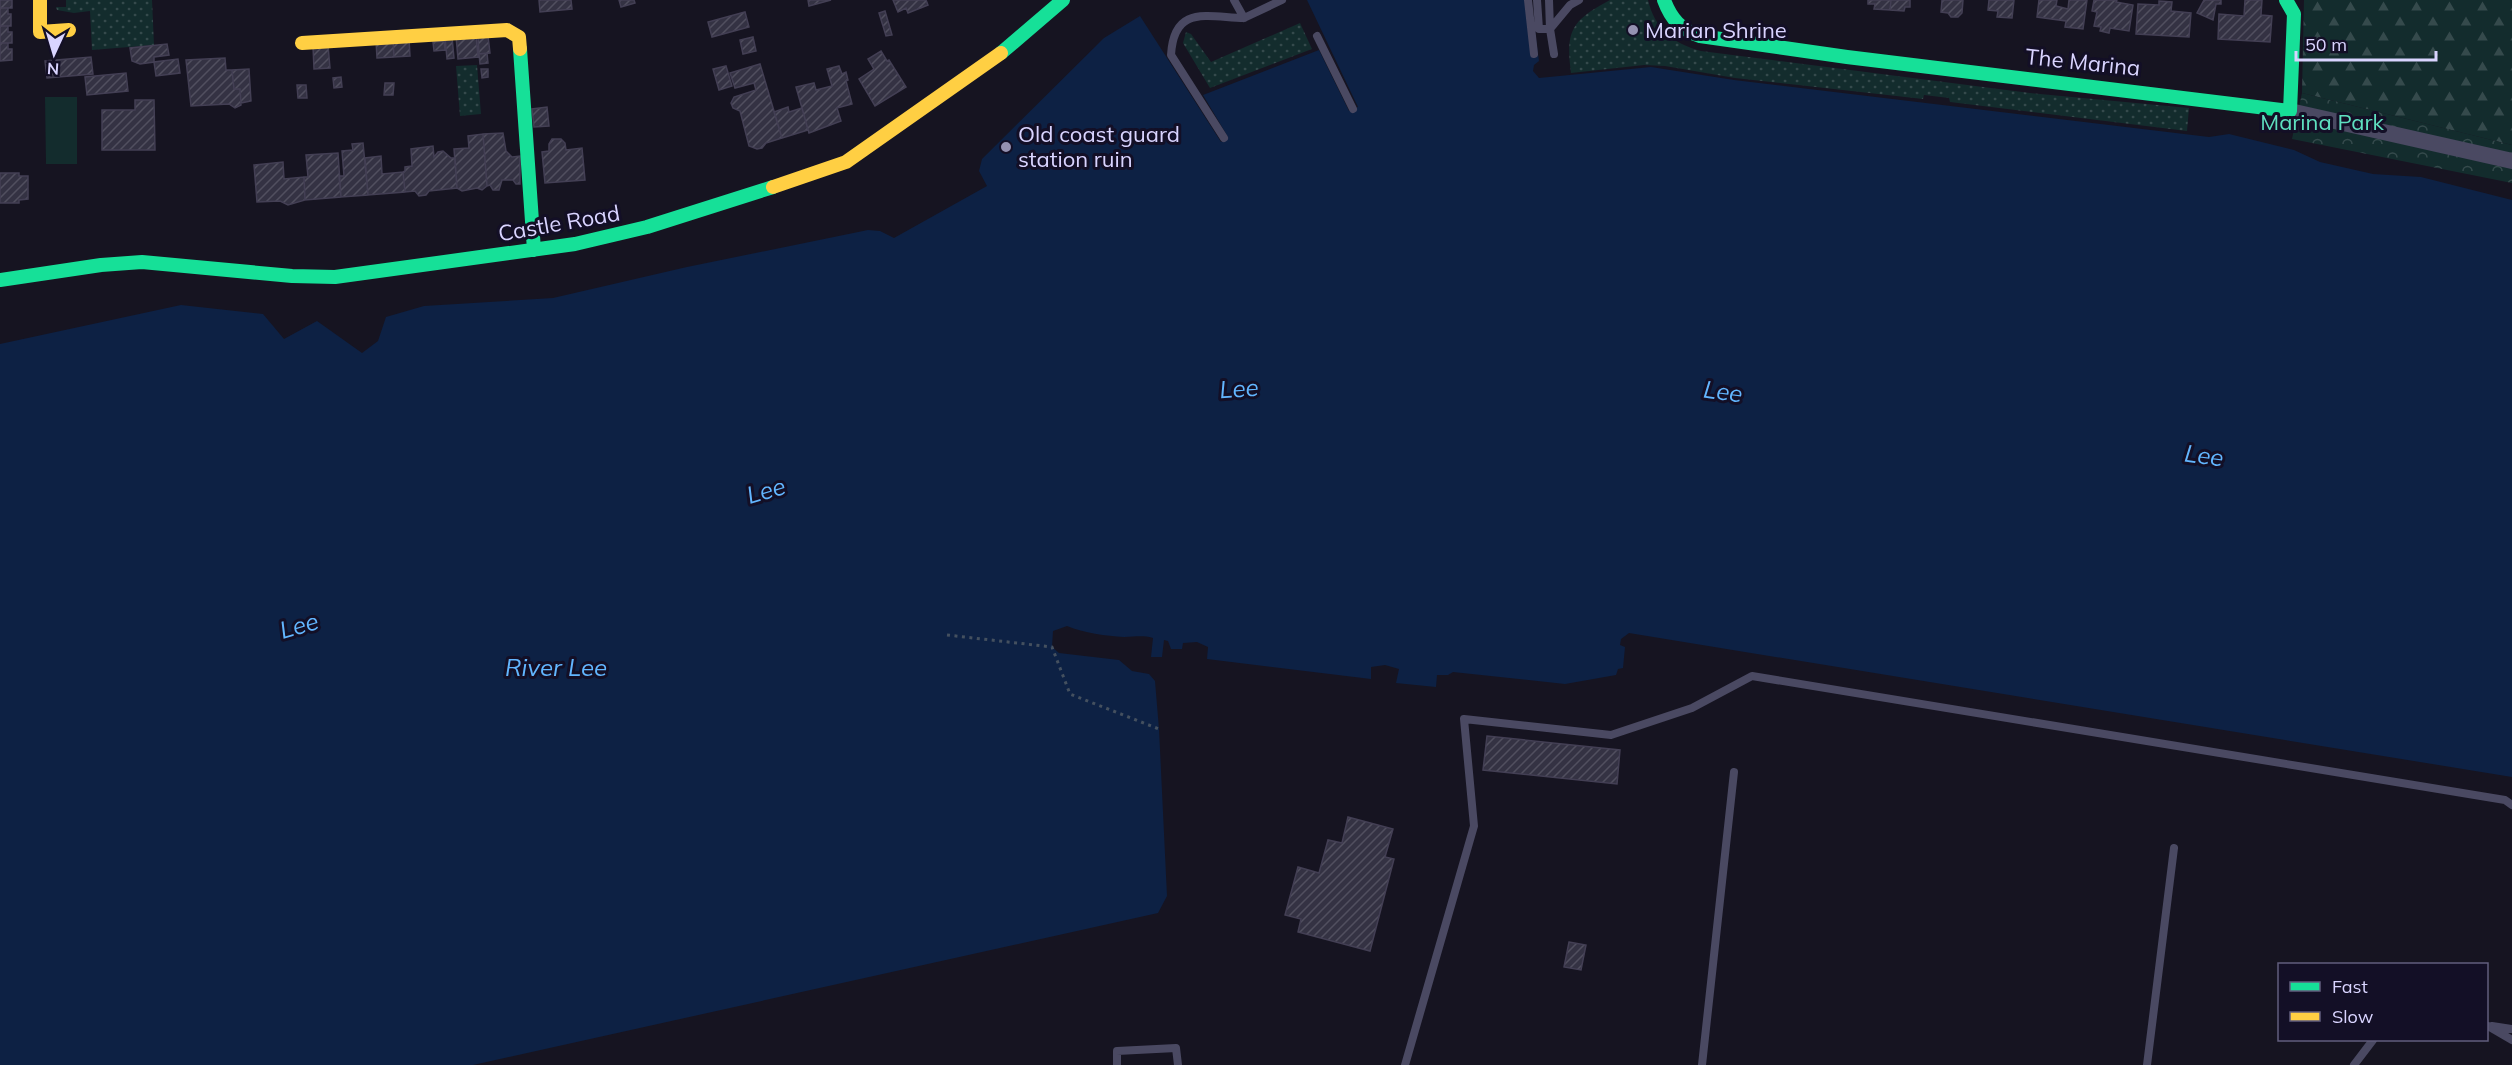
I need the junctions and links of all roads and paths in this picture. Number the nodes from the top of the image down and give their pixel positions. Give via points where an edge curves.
1 (40, 0) edge
2 (1063, 0) edge
3 (1234, 0) edge
4 (1282, 0) edge
5 (1528, 0) edge
6 (1537, 0) edge
7 (1549, 0) edge
8 (1579, 0) edge
9 (1664, 0) edge
10 (2286, 0) edge
11 (1244, 18) junction
12 (1550, 28) junction
13 (69, 30) dead end
14 (1317, 36) dead end
15 (302, 42) dead end
16 (1534, 54) dead end
17 (1554, 54) dead end
18 (1353, 109) dead end
19 (2290, 111) junction
20 (1224, 138) dead end
21 (2512, 160) edge
22 (534, 250) junction
23 (0, 280) edge
24 (947, 635) dead end
25 (1160, 729) dead end
26 (1734, 772) dead end
27 (2512, 805) edge
28 (2174, 848) dead end
29 (2488, 1026) edge
30 (2488, 1027) edge
31 (2512, 1029) edge
32 (2512, 1040) edge
33 (2372, 1041) edge
34 (1117, 1065) edge
35 (1178, 1065) edge
36 (1405, 1065) edge
37 (1702, 1065) edge
38 (2147, 1065) edge
39 (2354, 1065) edge

1 - 13 street via 40,32
2 - 22 street, Castle Road via 1006,51 839,166 612,237
3 - 11 lane
4 - 11 lane
5 - 16 lane
6 - 12 lane via 1539,29
7 - 12 lane
8 - 12 lane
9 - 19 street, The Marina via 1676,25 1700,36
10 - 19 street via 2294,14
11 - 20 lane via 1189,17 1180,23 1172,46 1171,55
12 - 17 lane
14 - 18 lane
15 - 22 street via 499,30 519,37
19 - 21 street, The Marina
22 - 23 street, Castle Road via 322,278 140,262
24 - 25 path via 1052,647 1070,694
26 - 37 lane
27 - 36 lane via 2505,800 1752,676 1692,708 1611,735 1464,719 1474,826
28 - 38 lane
29 - 31 lane
30 - 32 lane
33 - 39 lane
34 - 35 lane via 1117,1051 1176,1048

